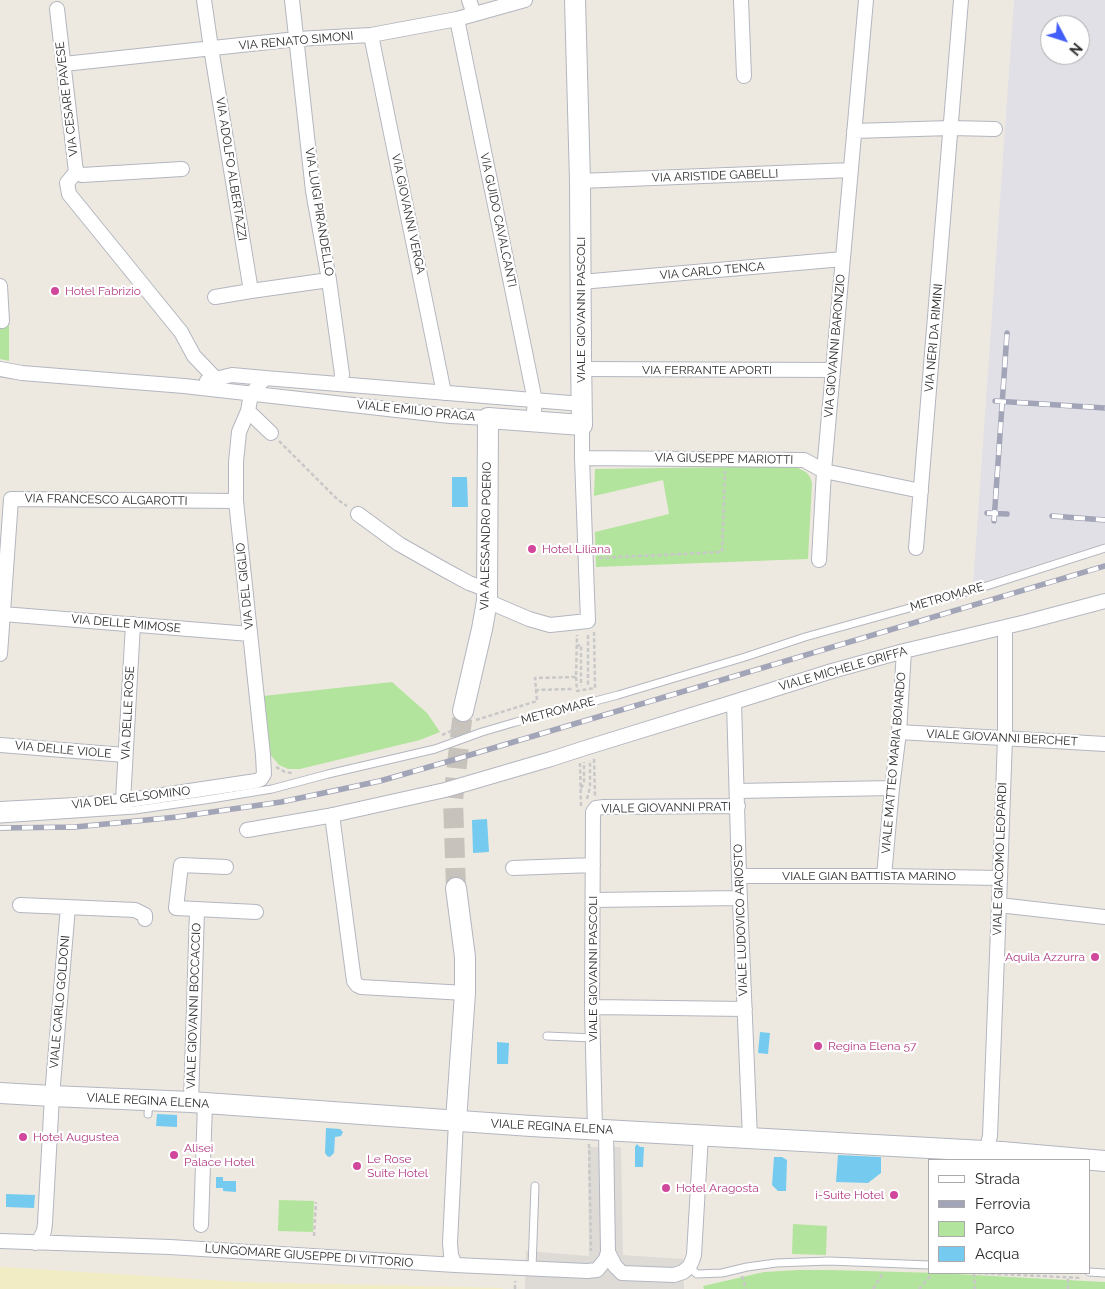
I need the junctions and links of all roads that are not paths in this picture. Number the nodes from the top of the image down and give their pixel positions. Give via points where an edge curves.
1 (204, 0) edge
2 (292, 0) edge
3 (470, 0) edge
4 (525, 0) edge
5 (575, 0) edge
6 (740, 0) edge
7 (866, 0) edge
8 (960, 0) edge
9 (57, 9) dead end
10 (474, 14) junction
11 (457, 20) junction
12 (371, 35) junction
13 (296, 39) junction
14 (210, 48) junction
15 (64, 64) junction
16 (744, 76) dead end
17 (950, 128) junction
18 (995, 129) dead end
19 (854, 132) junction
20 (182, 169) dead end
21 (851, 170) junction
22 (76, 172) junction
23 (580, 181) junction
24 (842, 259) junction
25 (329, 280) junction
26 (581, 282) junction
27 (0, 286) edge
28 (250, 290) junction
29 (216, 298) dead end
30 (2, 321) dead end
31 (0, 369) edge
32 (581, 369) junction
33 (833, 370) junction
34 (265, 378) junction
35 (216, 379) junction
36 (341, 384) junction
37 (184, 386) junction
38 (444, 393) junction
39 (251, 394) junction
40 (535, 401) junction
41 (582, 404) junction
42 (248, 411) junction
43 (488, 418) junction
44 (534, 422) junction
45 (582, 425) junction
46 (271, 433) road end
47 (582, 458) junction
48 (824, 471) junction
49 (921, 491) junction
50 (236, 501) junction
51 (358, 514) road end
52 (916, 548) dead end
53 (1105, 548) edge
54 (819, 560) dead end
55 (487, 596) junction
56 (1105, 601) edge
57 (3, 614) junction
58 (133, 624) junction
59 (1005, 627) junction
60 (250, 634) junction
61 (904, 651) junction
62 (0, 654) edge
63 (734, 702) junction
64 (468, 718) tunnel mouth
65 (899, 732) junction
66 (1005, 738) junction
67 (1105, 744) edge
68 (0, 745) edge
69 (125, 755) junction
70 (261, 779) joint
71 (892, 788) junction
72 (737, 791) junction
73 (123, 801) junction
74 (589, 804) joint
75 (738, 806) junction
76 (0, 809) edge
77 (332, 815) junction
78 (0, 819) edge
79 (247, 830) dead end
80 (593, 865) junction
81 (226, 867) dead end
82 (513, 868) dead end
83 (739, 876) junction
84 (884, 876) junction
85 (1000, 878) junction
86 (456, 888) tunnel mouth
87 (740, 898) junction
88 (593, 900) junction
89 (999, 905) junction
90 (20, 906) dead end
91 (68, 908) junction
92 (197, 910) junction
93 (256, 912) dead end
94 (1105, 917) edge
95 (145, 919) dead end
96 (465, 993) junction
97 (592, 1007) junction
98 (745, 1009) junction
99 (547, 1036) dead end
100 (592, 1038) junction
101 (0, 1092) edge
102 (52, 1096) junction
103 (198, 1103) junction
104 (456, 1121) junction
105 (597, 1133) junction
106 (701, 1135) junction
107 (750, 1138) junction
108 (986, 1156) edge
109 (1057, 1159) edge
110 (1090, 1160) edge
111 (1105, 1161) edge
112 (535, 1186) dead end
113 (200, 1225) dead end
114 (0, 1241) edge
115 (35, 1243) junction
116 (608, 1252) junction
117 (455, 1265) junction
118 (928, 1265) edge
119 (689, 1267) junction
120 (532, 1268) junction
121 (1105, 1273) edge
122 (1088, 1275) edge

1 - 14 street, VIA ADOLFO ALBERTAZZI
2 - 13 street, VIA LUIGI PIRANDELLO
3 - 10 street
4 - 10 street, VIA RENATO SIMONI
5 - 23 street, VIALE GIOVANNI PASCOLI
6 - 16 street
7 - 19 street, VIA GIOVANNI BARONZIO
8 - 17 street, VIA NERI DA RIMINI
9 - 15 street, VIA CESARE PAVESE
10 - 11 street, VIA RENATO SIMONI
11 - 12 street, VIA RENATO SIMONI
11 - 40 street, VIA GUIDO CAVALCANTI
12 - 13 street, VIA RENATO SIMONI
12 - 38 street, VIA GIOVANNI VERGA
13 - 14 street, VIA RENATO SIMONI
13 - 25 street, VIA LUIGI PIRANDELLO via 313,190
14 - 15 street, VIA RENATO SIMONI
14 - 28 street, VIA ADOLFO ALBERTAZZI
15 - 22 street, VIA CESARE PAVESE
17 - 18 street
17 - 19 street
17 - 49 street, VIA NERI DA RIMINI
19 - 21 street, VIA GIOVANNI BARONZIO
20 - 22 street, VIA CESARE PAVESE via 82,175
21 - 23 street, VIA ARISTIDE GABELLI
21 - 24 street, VIA GIOVANNI BARONZIO
22 - 35 street via 67,183 69,194 182,332 194,356
23 - 26 street, VIALE GIOVANNI PASCOLI
24 - 26 street, VIA CARLO TENCA
24 - 33 street, VIA GIOVANNI BARONZIO
25 - 28 street
25 - 36 street, VIA LUIGI PIRANDELLO
26 - 32 street, VIALE GIOVANNI PASCOLI
27 - 30 street
28 - 29 street
31 - 37 street, VIALE EMILIO PRAGA
32 - 33 street, VIA FERRANTE APORTI
32 - 41 street, VIALE GIOVANNI PASCOLI
33 - 48 street, VIA GIOVANNI BARONZIO
34 - 35 street, VIALE EMILIO PRAGA via 232,375
34 - 36 street, VIALE EMILIO PRAGA
34 - 39 street
35 - 37 street, VIALE EMILIO PRAGA
36 - 38 street, VIALE EMILIO PRAGA
37 - 39 street, VIALE EMILIO PRAGA
38 - 40 street, VIALE EMILIO PRAGA
39 - 42 street, VIA DEL GIGLIO
39 - 43 street, VIALE EMILIO PRAGA
40 - 41 street, VIALE EMILIO PRAGA
40 - 44 street, VIA GUIDO CAVALCANTI
41 - 45 street, VIALE GIOVANNI PASCOLI
42 - 46 street
42 - 50 street, VIA DEL GIGLIO via 239,432
43 - 44 street, VIALE EMILIO PRAGA
43 - 55 street, VIA ALESSANDRO POERIO
44 - 45 street, VIALE EMILIO PRAGA
45 - 47 street, VIALE GIOVANNI PASCOLI
47 - 48 street, VIA GIUSEPPE MARIOTTI via 804,460
47 - 55 street, VIALE GIOVANNI PASCOLI via 586,626 550,625 529,619
48 - 49 street, VIA GIUSEPPE MARIOTTI
48 - 54 street, VIA GIOVANNI BARONZIO
49 - 52 street, VIA NERI DA RIMINI
50 - 57 street, VIA FRANCESCO ALGAROTTI via 11,499
50 - 60 street, VIA DEL GIGLIO
51 - 55 street via 399,544
53 - 78 lane, METROMARE via 974,590 482,732 435,750 272,789 211,799 135,810
55 - 64 street, VIA ALESSANDRO POERIO
56 - 59 street, VIALE MICHELE GRIFFA
57 - 58 street, VIA DELLE MIMOSE
57 - 62 street, VIA FRANCESCO ALGAROTTI
58 - 60 street, VIA DELLE MIMOSE
58 - 69 street, VIA DELLE ROSE
59 - 61 street, VIALE MICHELE GRIFFA
59 - 66 street, VIALE GIACOMO LEOPARDI
60 - 70 street, VIA DEL GIGLIO via 263,756 264,774
61 - 63 street, VIALE MICHELE GRIFFA
61 - 65 street, VIALE MATTEO MARIA BOIARDO
63 - 72 street, VIALE LUDOVICO ARIOSTO
63 - 77 street, VIALE MICHELE GRIFFA via 586,751 445,790
65 - 66 street, VIALE GIOVANNI BERCHET
65 - 71 street, VIALE MATTEO MARIA BOIARDO
66 - 67 street, VIALE GIOVANNI BERCHET
66 - 85 street, VIALE GIACOMO LEOPARDI
68 - 69 street, VIA DELLE VIOLE
69 - 73 street, VIA DELLE ROSE
70 - 73 street, VIA DEL GELSOMINO
71 - 72 street
71 - 84 street, VIALE MATTEO MARIA BOIARDO
72 - 75 street, VIALE LUDOVICO ARIOSTO
73 - 76 street, VIA DEL GELSOMINO
74 - 75 street, VIALE GIOVANNI PRATI via 596,808
74 - 80 street, VIALE GIOVANNI PASCOLI via 593,812
75 - 83 street, VIALE LUDOVICO ARIOSTO
77 - 79 street, VIALE MICHELE GRIFFA
77 - 96 street via 354,981 361,987
80 - 82 street
80 - 88 street, VIALE GIOVANNI PASCOLI
81 - 92 street, VIALE GIOVANNI BOCCACCIO via 181,866 176,908
83 - 84 street, VIALE GIAN BATTISTA MARINO
83 - 87 street, VIALE LUDOVICO ARIOSTO
84 - 85 street, VIALE GIAN BATTISTA MARINO
85 - 89 street, VIALE GIACOMO LEOPARDI
86 - 96 street via 465,958
87 - 88 street
87 - 98 street, VIALE LUDOVICO ARIOSTO
88 - 97 street, VIALE GIOVANNI PASCOLI
89 - 94 street
89 - 108 street, VIALE GIACOMO LEOPARDI via 990,1136
90 - 91 street
91 - 95 street via 135,910 145,915
91 - 102 street, VIALE CARLO GOLDONI
92 - 93 street, VIALE GIOVANNI BOCCACCIO
92 - 103 street, VIALE GIOVANNI BOCCACCIO
96 - 104 street
97 - 98 street
97 - 100 street, VIALE GIOVANNI PASCOLI
98 - 107 street, VIALE LUDOVICO ARIOSTO
99 - 100 lane
100 - 105 street, VIALE GIOVANNI PASCOLI
101 - 102 street, VIALE REGINA ELENA
102 - 103 street, VIALE REGINA ELENA via 140,1105
102 - 115 street, VIALE CARLO GOLDONI via 44,1231
103 - 104 street, VIALE REGINA ELENA
103 - 113 street, VIALE GIOVANNI BOCCACCIO
104 - 105 street, VIALE REGINA ELENA
104 - 117 street via 450,1243
105 - 106 street, VIALE REGINA ELENA
105 - 116 street, VIALE GIOVANNI PASCOLI
106 - 107 street, VIALE REGINA ELENA
106 - 119 street via 694,1255
107 - 108 street, VIALE REGINA ELENA
108 - 109 street, VIALE REGINA ELENA
110 - 111 street, VIALE REGINA ELENA
112 - 120 lane
114 - 115 street, LUNGOMARE GIUSEPPE DI VITTORIO
115 - 117 street, LUNGOMARE GIUSEPPE DI VITTORIO via 170,1247
116 - 119 street via 622,1273 674,1275
116 - 120 street, LUNGOMARE GIUSEPPE DI VITTORIO via 597,1270
117 - 120 street, LUNGOMARE GIUSEPPE DI VITTORIO
118 - 119 lane via 829,1261 776,1263 697,1274
121 - 122 lane

